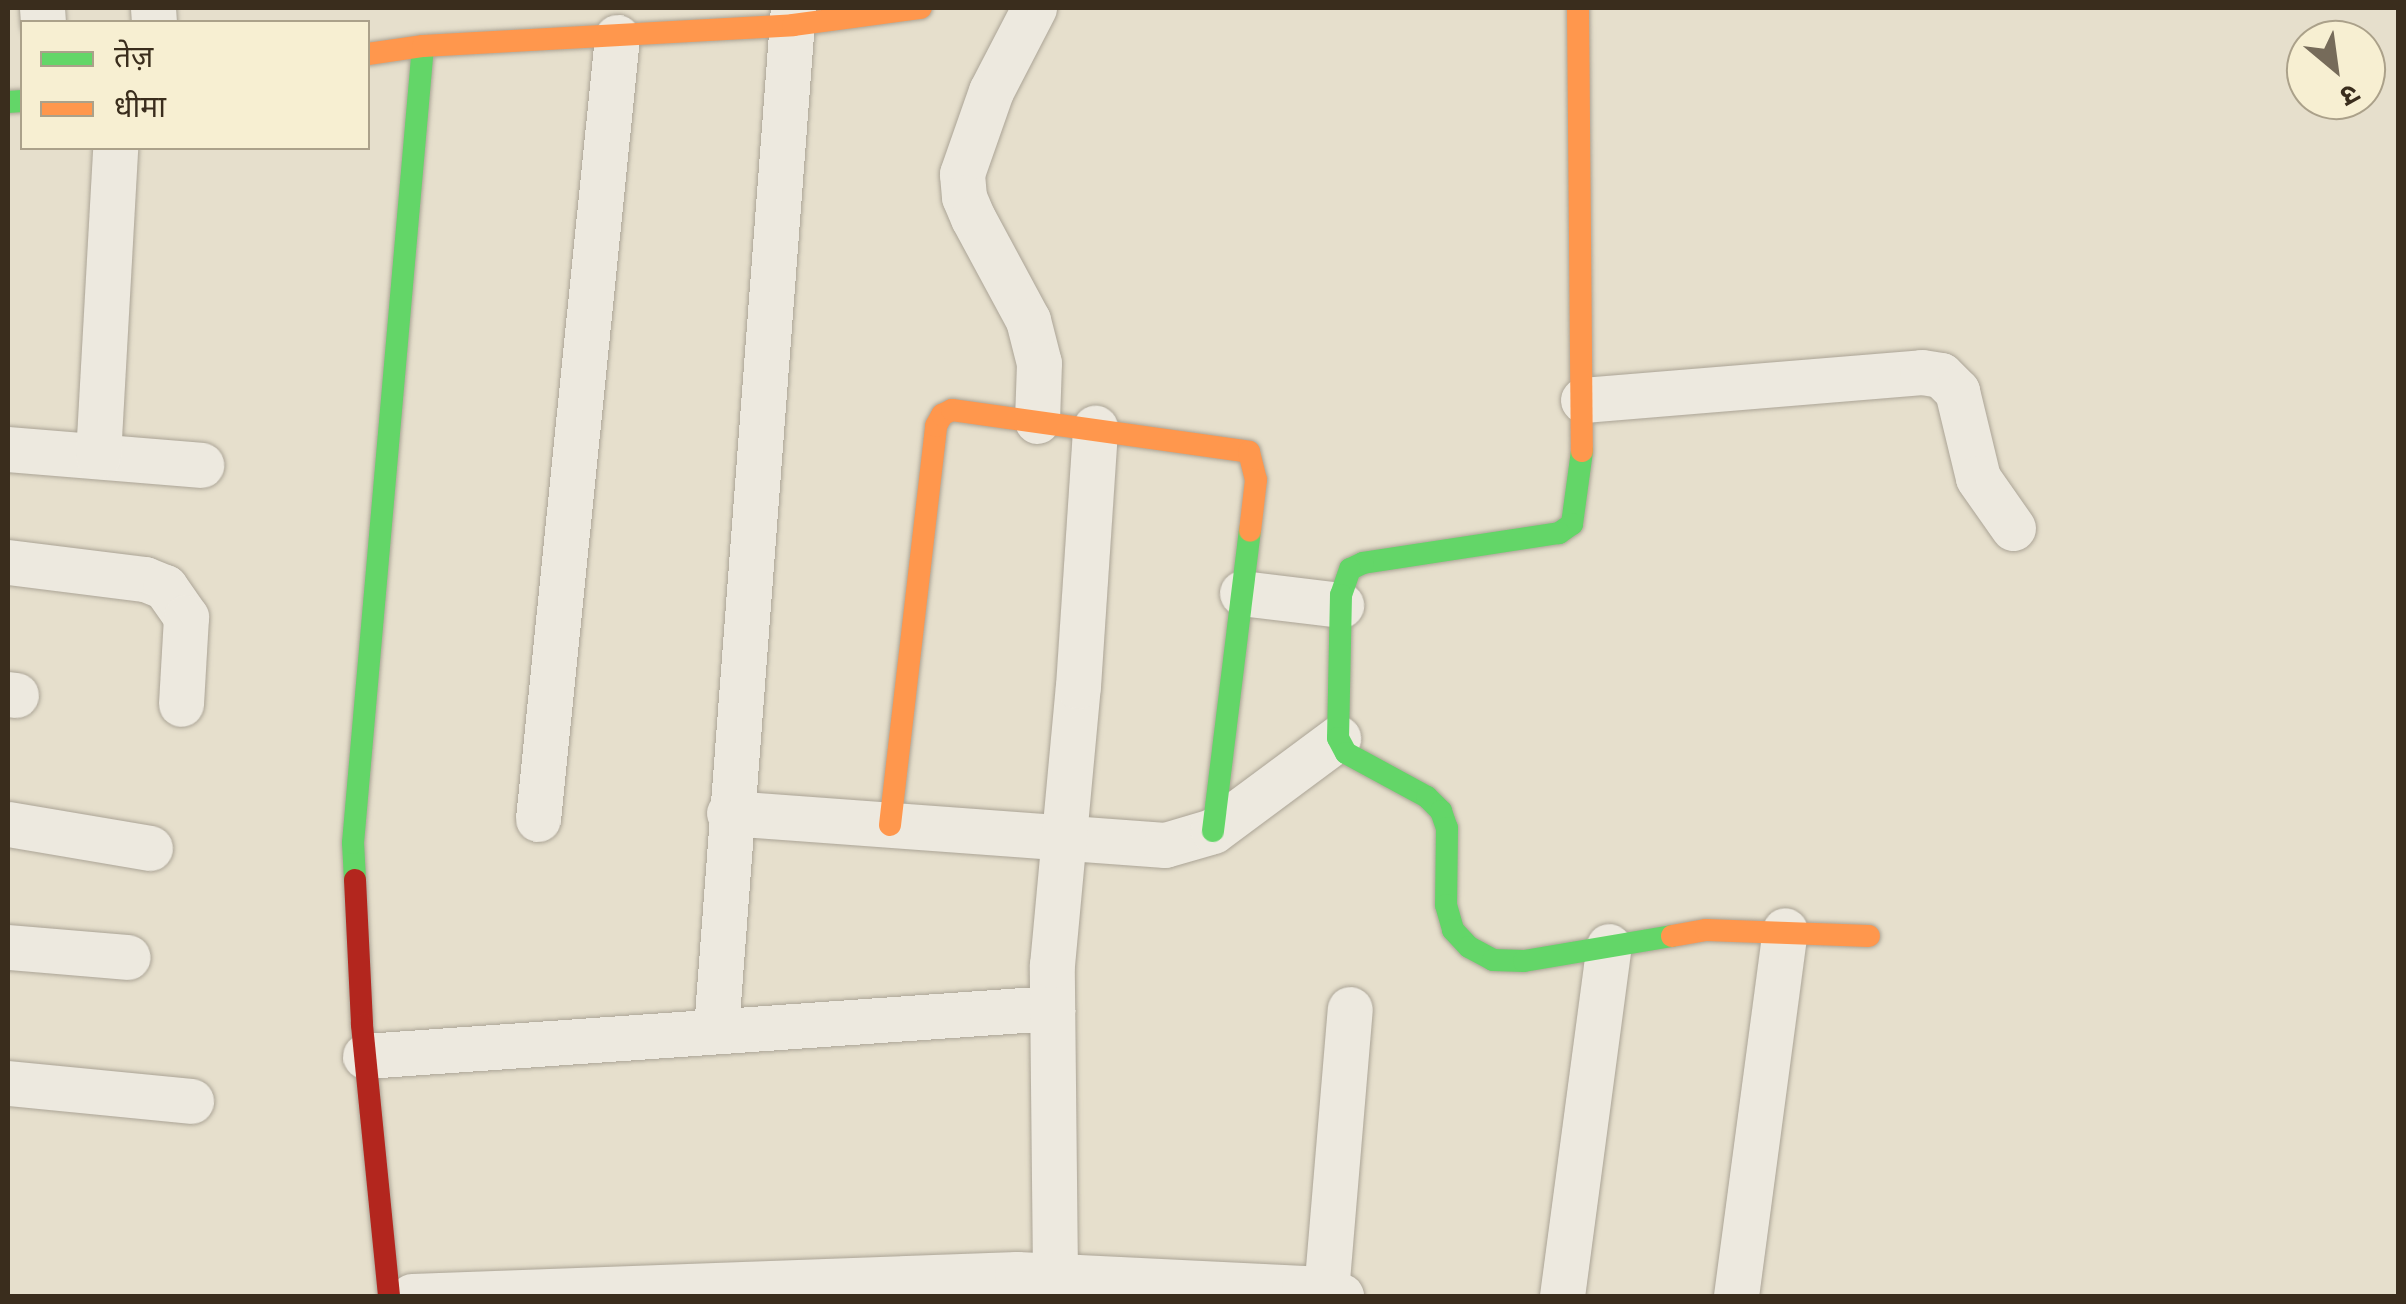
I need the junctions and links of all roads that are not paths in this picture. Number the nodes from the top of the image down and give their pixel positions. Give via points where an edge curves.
1 (921, 8) edge
2 (1034, 8) edge
3 (1578, 8) edge
4 (793, 16) edge
5 (617, 37) junction
6 (422, 46) junction
7 (370, 54) edge
8 (114, 150) edge
9 (1582, 400) junction
10 (1037, 421) junction
11 (1095, 428) junction
12 (8, 448) edge
13 (98, 456) junction
14 (201, 464) dead end
15 (2013, 528) dead end
16 (8, 562) edge
17 (1242, 594) junction
18 (1341, 605) junction
19 (181, 704) dead end
20 (1338, 738) junction
21 (729, 813) junction
22 (538, 818) dead end
23 (8, 824) edge
24 (890, 825) junction
25 (1214, 831) junction
26 (1064, 838) junction
27 (150, 848) dead end
28 (1785, 930) junction
29 (1869, 936) dead end
30 (1609, 946) junction
31 (8, 947) edge
32 (128, 957) dead end
33 (1052, 1008) junction
34 (1350, 1009) dead end
35 (716, 1029) junction
36 (365, 1056) junction
37 (8, 1083) edge
38 (191, 1100) dead end
39 (1055, 1275) junction
40 (578, 1293) edge
41 (1333, 1294) edge
42 (390, 1296) edge
43 (412, 1296) edge
44 (1562, 1296) edge
45 (1736, 1296) edge

1 - 4 street
2 - 10 street via 991,91 962,174 973,218 1028,320 1039,363
3 - 9 street
4 - 5 street
4 - 21 street
5 - 6 street
5 - 22 street
6 - 7 street
6 - 36 street via 354,843
8 - 13 street
9 - 15 street via 1941,375 1957,391 1978,478
9 - 18 street via 1581,477 1572,524 1525,541 1363,563 1350,568
10 - 11 street
10 - 24 street via 952,410 936,426
11 - 17 street via 1249,452 1256,480
11 - 26 street
12 - 13 street
13 - 14 street
16 - 19 street via 165,587 186,616
17 - 18 street
17 - 25 street
18 - 20 street
20 - 25 street
20 - 30 street via 1346,753 1441,811 1448,828 1446,905 1452,930 1469,948 1494,960 1524,960
21 - 24 street
21 - 35 street
23 - 27 street
24 - 26 street
25 - 26 street via 1165,844
26 - 33 street
28 - 29 street
28 - 30 street via 1706,930
28 - 45 street
30 - 44 street
31 - 32 street
33 - 35 street
33 - 39 street
34 - 41 street
35 - 36 street
36 - 42 street
37 - 38 street
39 - 40 street
39 - 41 street
40 - 43 street

